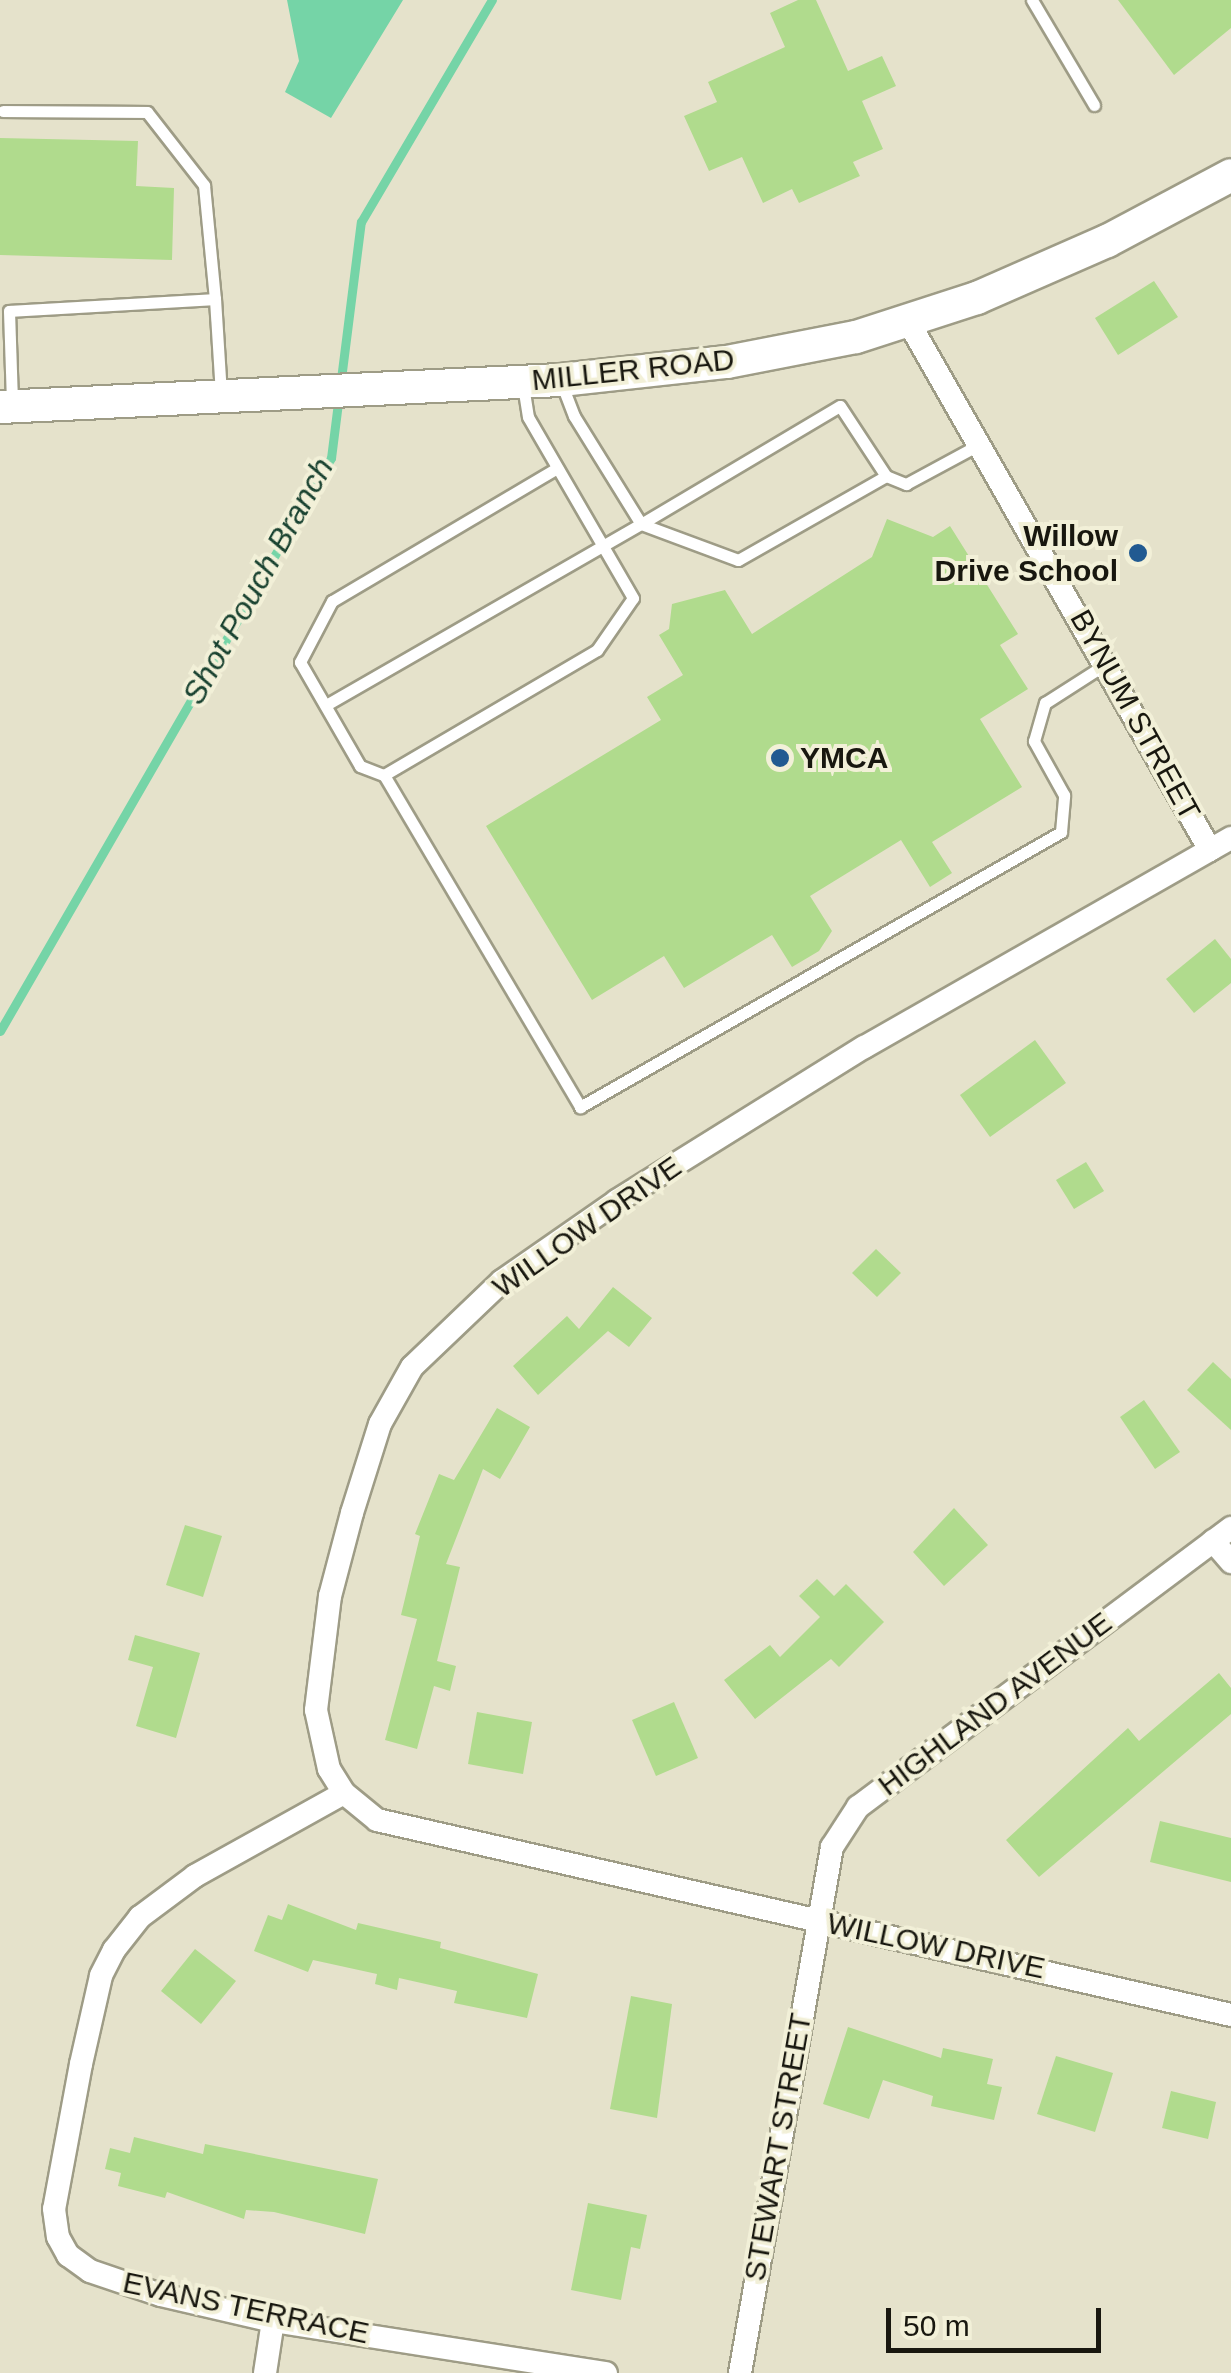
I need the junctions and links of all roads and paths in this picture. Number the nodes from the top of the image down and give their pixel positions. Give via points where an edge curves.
1 (1032, 0) edge
2 (1094, 105) dead end
3 (3, 111) dead end
4 (1231, 175) edge
5 (215, 299) junction
6 (908, 321) junction
7 (560, 380) junction
8 (523, 382) junction
9 (221, 398) junction
10 (6, 407) edge
11 (980, 444) junction
12 (557, 468) junction
13 (886, 476) junction
14 (641, 524) junction
15 (602, 546) junction
16 (1108, 663) junction
17 (326, 705) junction
18 (384, 776) junction
19 (1231, 838) edge
20 (1210, 850) junction
21 (1222, 1535) edge
22 (1231, 1562) edge
23 (344, 1793) junction
24 (817, 1920) junction
25 (1231, 2015) edge
26 (273, 2320) junction
27 (266, 2373) edge
28 (606, 2373) edge
29 (740, 2373) edge

1 - 2 lane
3 - 5 lane via 147,112 204,184
4 - 6 main road, MILLER ROAD via 1106,242
5 - 9 lane
5 - 10 lane via 9,310
6 - 7 main road, MILLER ROAD via 727,362
6 - 11 street, BYNUM STREET
7 - 8 main road, MILLER ROAD
7 - 14 lane via 574,416
8 - 9 main road, MILLER ROAD
8 - 12 lane via 528,417
9 - 10 main road, MILLER ROAD
11 - 13 lane via 906,484
11 - 16 street, BYNUM STREET
12 - 15 lane
12 - 17 lane via 332,601 300,662
13 - 14 lane via 738,560
13 - 14 lane via 840,406
14 - 15 lane
15 - 17 lane
15 - 18 lane via 633,598 597,650
16 - 18 lane via 1046,703 1034,741 1064,795 1061,832 580,1107
16 - 20 street, BYNUM STREET
17 - 18 lane via 360,766
19 - 20 street, WILLOW DRIVE
20 - 23 street, WILLOW DRIVE via 864,1046 617,1201 502,1281 412,1367 380,1424 330,1596 316,1710 320,1745
21 - 22 street
21 - 24 street, HIGHLAND AVENUE via 858,1808 832,1847
23 - 24 street, WILLOW DRIVE via 377,1820 408,1830
23 - 26 street, EVANS TERRACE via 195,1876 127,1932 102,1976 54,2209 68,2256 90,2271
24 - 25 street, WILLOW DRIVE
24 - 29 street, STEWART STREET
26 - 27 street
26 - 28 street, EVANS TERRACE

